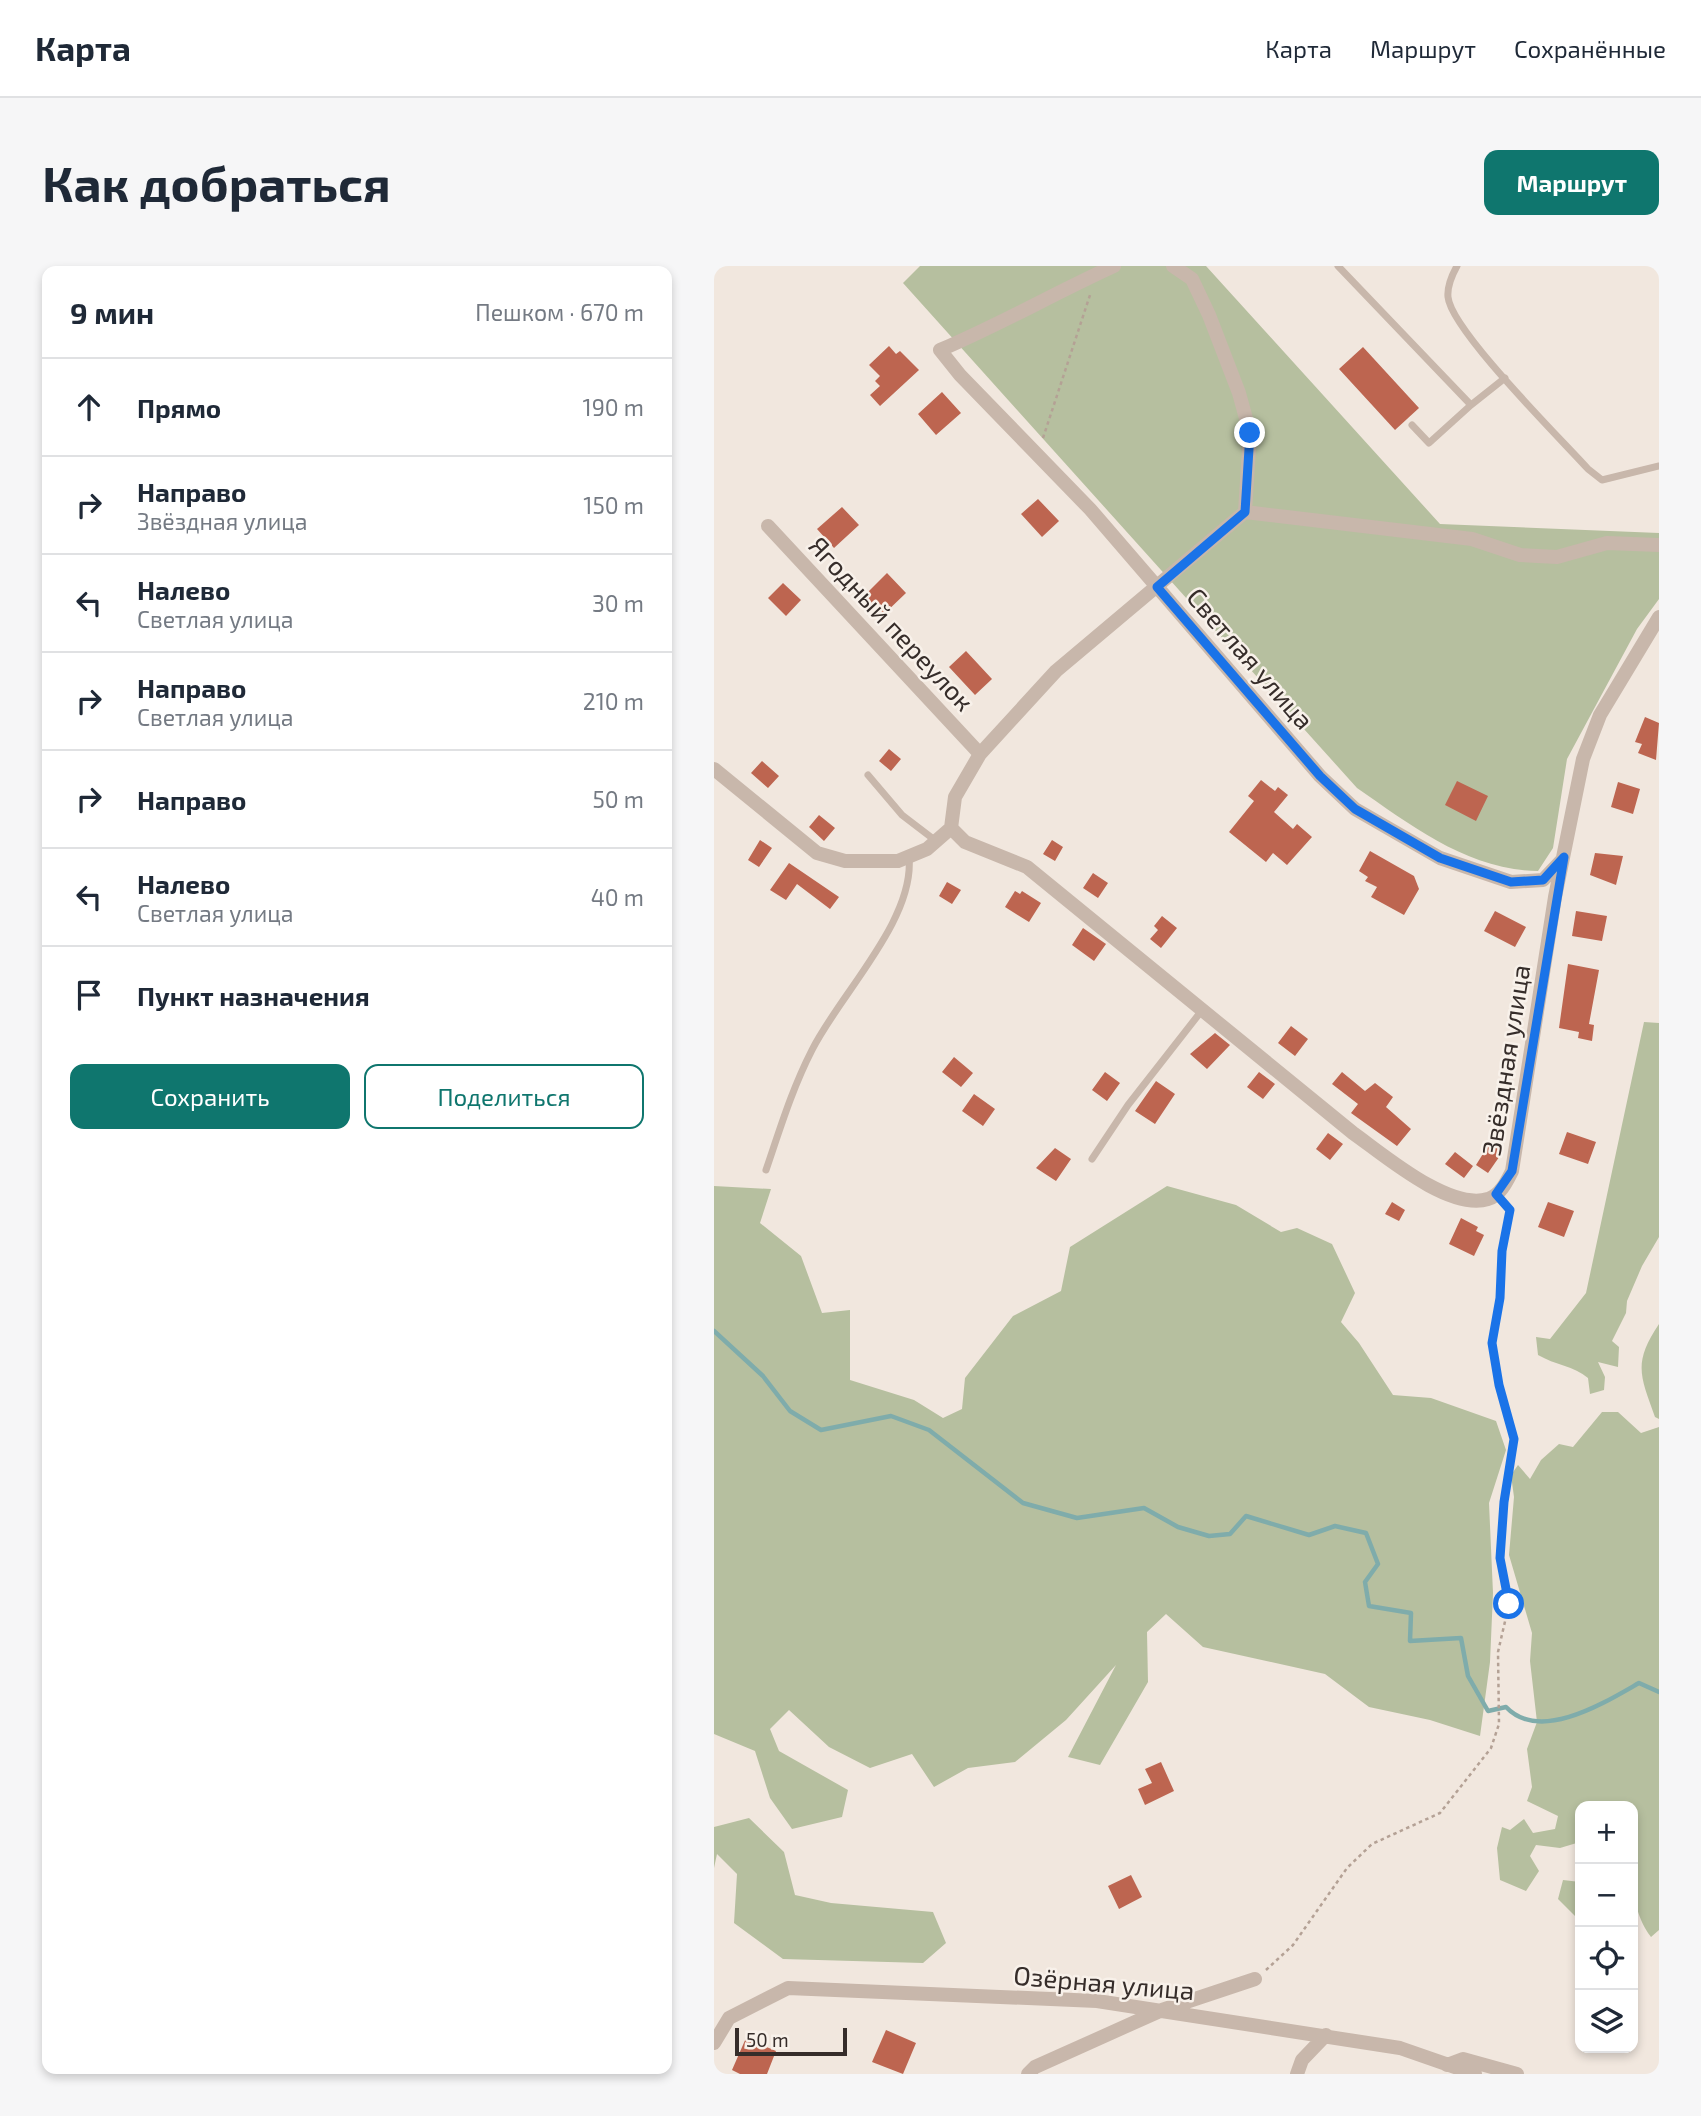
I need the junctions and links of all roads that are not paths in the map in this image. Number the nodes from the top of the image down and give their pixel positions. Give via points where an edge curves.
1 (1114, 266) edge
2 (1173, 266) edge
3 (1338, 266) edge
4 (1457, 266) edge
5 (1505, 378) junction
6 (1471, 405) junction
7 (1412, 425) dead end
8 (1659, 466) edge
9 (1245, 512) junction
10 (768, 526) dead end
11 (1659, 545) edge
12 (1157, 587) junction
13 (1659, 617) edge
14 (979, 754) junction
15 (714, 769) edge
16 (868, 775) dead end
17 (951, 828) junction
18 (936, 841) junction
19 (909, 856) junction
20 (1564, 857) junction
21 (1203, 1009) junction
22 (1093, 1159) dead end
23 (766, 1170) dead end
24 (1255, 1979) road end
25 (1162, 2010) junction
26 (1326, 2035) junction
27 (714, 2043) edge
28 (1447, 2065) junction
29 (1028, 2074) edge
30 (1297, 2074) edge
31 (1475, 2074) edge
32 (1517, 2074) edge

1 - 12 street, Светлая улица via 940,350
2 - 9 street via 1192,279 1239,393 1250,433
3 - 6 lane
4 - 5 lane via 1448,297 1453,314
5 - 6 lane
5 - 8 lane via 1602,480
6 - 7 lane via 1429,443
9 - 11 street via 1472,539 1520,555 1556,557 1607,543
9 - 12 street
10 - 14 street, Ягодный переулок
12 - 14 street via 1056,671
12 - 20 street, Светлая улица via 1320,776 1355,809 1440,858 1511,882 1543,880
13 - 20 street, Звёздная улица via 1600,715 1583,759
14 - 17 street via 955,797
15 - 19 street via 817,853 845,861 898,861
16 - 18 lane via 902,815
17 - 18 street
17 - 21 street, Звёздная улица via 965,842 1027,867
18 - 19 street
19 - 23 lane via 911,874 905,897 813,1047 791,1094
20 - 21 street, Звёздная улица via 1512,1171 1490,1199 1464,1201 1402,1169
21 - 22 lane via 1128,1105
24 - 25 street
25 - 26 street, Озёрная улица
25 - 27 street, Озёрная улица via 1097,2001 788,1988 729,2018
25 - 29 street
26 - 28 street, Озёрная улица via 1400,2048
26 - 30 street via 1302,2060
28 - 31 street, Озёрная улица
28 - 32 street via 1463,2059

